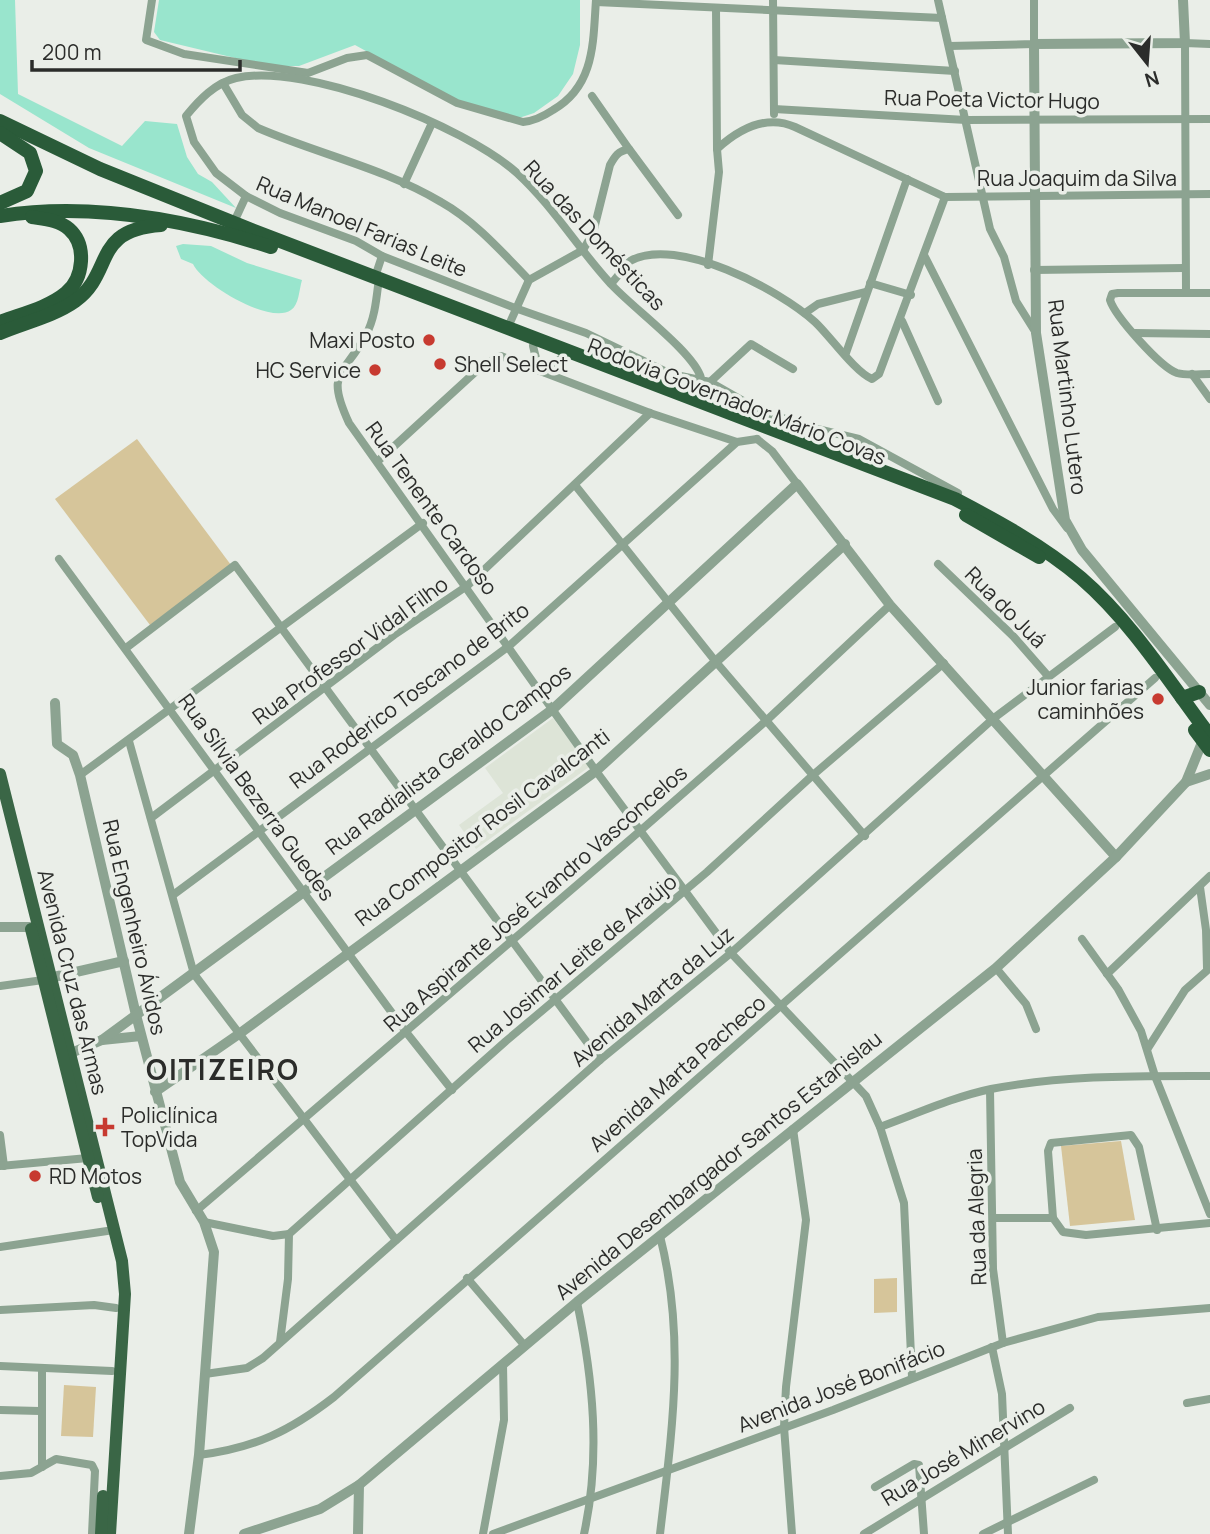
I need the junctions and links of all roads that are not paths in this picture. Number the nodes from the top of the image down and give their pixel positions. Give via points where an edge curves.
1 (152, 0) edge
2 (938, 0) edge
3 (1034, 0) edge
4 (1183, 0) edge
5 (596, 1) edge
6 (773, 5) edge
7 (716, 8) junction
8 (942, 18) junction
9 (1034, 44) junction
10 (1185, 44) junction
11 (1210, 44) edge
12 (949, 46) junction
13 (774, 60) junction
14 (956, 71) junction
15 (223, 83) junction
16 (592, 96) dead end
17 (774, 109) junction
18 (1034, 119) junction
19 (1184, 119) junction
20 (1210, 119) edge
21 (966, 120) junction
22 (0, 121) edge
23 (775, 121) junction
24 (432, 124) junction
25 (0, 133) edge
26 (629, 149) junction
27 (717, 149) junction
28 (906, 179) junction
29 (404, 184) junction
30 (1034, 194) junction
31 (1210, 194) edge
32 (983, 195) junction
33 (1184, 195) junction
34 (246, 196) junction
35 (945, 197) junction
36 (0, 205) edge
37 (7, 215) edge
38 (678, 215) dead end
39 (234, 222) junction
40 (193, 226) junction
41 (254, 231) junction
42 (583, 250) junction
43 (924, 255) junction
44 (382, 256) junction
45 (708, 265) junction
46 (1184, 268) junction
47 (1034, 270) junction
48 (529, 279) junction
49 (376, 282) junction
50 (870, 282) junction
51 (611, 285) junction
52 (866, 292) junction
53 (1186, 293) junction
54 (1210, 293) edge
55 (911, 295) junction
56 (515, 308) junction
57 (805, 313) junction
58 (902, 321) junction
59 (0, 322) edge
60 (508, 327) junction
61 (0, 332) edge
62 (1036, 333) junction
63 (1134, 333) junction
64 (1210, 334) edge
65 (533, 346) junction
66 (846, 353) junction
67 (563, 357) junction
68 (793, 369) dead end
69 (542, 371) junction
70 (645, 371) junction
71 (1192, 374) junction
72 (1210, 374) edge
73 (701, 378) junction
74 (710, 382) junction
75 (1210, 399) edge
76 (938, 401) dead end
77 (650, 413) junction
78 (759, 436) junction
79 (737, 442) junction
80 (378, 461) junction
81 (797, 484) junction
82 (575, 485) junction
83 (975, 509) junction
84 (423, 523) junction
85 (1070, 532) junction
86 (621, 544) junction
87 (845, 544) junction
88 (59, 559) dead end
89 (938, 564) dead end
90 (467, 586) junction
91 (670, 602) junction
92 (890, 605) junction
93 (281, 627) junction
94 (1115, 627) junction
95 (509, 646) junction
96 (125, 648) junction
97 (716, 662) junction
98 (944, 663) junction
99 (1048, 676) junction
100 (1155, 678) junction
101 (325, 688) junction
102 (1199, 692) junction
103 (1182, 698) junction
104 (55, 703) dead end
105 (1210, 705) edge
106 (171, 709) junction
107 (553, 709) junction
108 (994, 718) junction
109 (767, 720) junction
110 (1207, 736) edge
111 (129, 741) junction
112 (368, 748) junction
113 (217, 770) junction
114 (596, 771) junction
115 (0, 774) edge
116 (1210, 774) edge
117 (80, 775) junction
118 (813, 775) junction
119 (1043, 775) junction
120 (1186, 782) junction
121 (0, 807) edge
122 (416, 810) junction
123 (152, 818) junction
124 (260, 830) junction
125 (640, 831) junction
126 (865, 836) junction
127 (1116, 857) junction
128 (460, 871) junction
129 (1210, 876) edge
130 (1200, 887) junction
131 (684, 890) junction
132 (305, 891) junction
133 (173, 895) junction
134 (0, 926) edge
135 (30, 927) junction
136 (1082, 939) dead end
137 (510, 941) junction
138 (348, 951) junction
139 (731, 953) junction
140 (124, 961) junction
141 (996, 968) junction
142 (1209, 968) edge
143 (194, 974) junction
144 (1107, 974) junction
145 (47, 979) junction
146 (0, 986) edge
147 (553, 1000) junction
148 (780, 1008) junction
149 (136, 1015) junction
150 (1036, 1029) dead end
151 (406, 1032) junction
152 (239, 1034) junction
153 (141, 1036) junction
154 (103, 1040) junction
155 (1148, 1048) junction
156 (67, 1055) junction
157 (600, 1060) junction
158 (1155, 1076) junction
159 (1210, 1076) edge
160 (853, 1082) junction
161 (452, 1090) junction
162 (990, 1090) junction
163 (155, 1092) junction
164 (304, 1121) junction
165 (880, 1127) junction
166 (793, 1129) junction
167 (0, 1135) edge
168 (88, 1158) junction
169 (2, 1166) edge
170 (348, 1180) junction
171 (196, 1211) junction
172 (1210, 1213) edge
173 (993, 1218) junction
174 (1053, 1218) junction
175 (205, 1222) junction
176 (1210, 1223) edge
177 (1157, 1230) junction
178 (107, 1231) junction
179 (289, 1234) junction
180 (660, 1236) junction
181 (396, 1240) junction
182 (0, 1247) edge
183 (467, 1278) junction
184 (577, 1302) junction
185 (116, 1308) junction
186 (1210, 1308) edge
187 (0, 1310) edge
188 (280, 1343) junction
189 (1003, 1343) junction
190 (525, 1346) junction
191 (992, 1347) junction
192 (503, 1364) junction
193 (0, 1366) edge
194 (42, 1368) junction
195 (111, 1371) junction
196 (205, 1374) junction
197 (912, 1377) junction
198 (1210, 1399) edge
199 (1187, 1404) dead end
200 (1070, 1408) dead end
201 (0, 1410) edge
202 (40, 1410) junction
203 (784, 1427) junction
204 (1004, 1449) junction
205 (199, 1455) junction
206 (41, 1467) junction
207 (667, 1471) junction
208 (0, 1476) edge
209 (1094, 1480) dead end
210 (359, 1485) junction
211 (874, 1487) dead end
212 (592, 1499) junction
213 (921, 1499) junction
214 (1008, 1521) junction
215 (264, 1532) edge
216 (92, 1534) edge
217 (101, 1534) edge
218 (110, 1534) edge
219 (189, 1534) edge
220 (244, 1534) edge
221 (358, 1534) edge
222 (483, 1534) edge
223 (493, 1534) edge
224 (584, 1534) edge
225 (660, 1534) edge
226 (792, 1534) edge
227 (864, 1534) edge
228 (924, 1534) edge
229 (983, 1534) edge
230 (1008, 1534) edge

1 - 5 street via 146,40 178,52 308,73 367,55 457,103 523,122 561,106 582,82 590,63
2 - 8 street
3 - 9 street, Rua Martinho Lutero
4 - 10 street
5 - 7 street
6 - 7 street
6 - 8 street
6 - 13 street
7 - 27 street
8 - 12 street
9 - 10 street
9 - 12 street
9 - 18 street, Rua Martinho Lutero
10 - 11 street
10 - 19 street
12 - 14 street
13 - 14 street
13 - 17 street
14 - 21 street
15 - 24 street, Rua das Domésticas via 273,75 307,80
15 - 29 street via 242,115 258,128
15 - 34 street, Rua Manoel Farias Leite via 189,113 186,123 216,173
16 - 26 street
17 - 21 street, Rua Poeta Victor Hugo
17 - 23 street
18 - 19 street, Rua Poeta Victor Hugo
18 - 21 street, Rua Poeta Victor Hugo
18 - 30 street, Rua Martinho Lutero
19 - 20 street, Rua Poeta Victor Hugo
19 - 33 street
21 - 32 street
22 - 39 highway via 100,169
23 - 27 street via 758,123
23 - 28 street
24 - 29 street
24 - 42 street, Rua das Domésticas via 485,150 515,172
25 - 36 highway via 30,153 36,171 27,191
26 - 38 street
26 - 42 street via 616,154 610,165 593,233
27 - 45 street via 719,172
28 - 35 street
28 - 50 street
29 - 48 street via 461,215
30 - 32 street, Rua Joaquim da Silva
30 - 33 street, Rua Joaquim da Silva
30 - 47 street, Rua Martinho Lutero
31 - 33 street, Rua Joaquim da Silva
32 - 35 street, Rua Joaquim da Silva
32 - 62 street via 1016,301
33 - 46 street
34 - 39 street
34 - 44 street, Rua Manoel Farias Leite
35 - 43 street
36 - 41 highway via 106,204 172,212
37 - 40 highway, Rodovia Governador Mário Covas via 105,212
37 - 59 highway via 49,220 69,229 79,246 80,268 68,292
39 - 41 highway
40 - 49 highway, Rodovia Governador Mário Covas
40 - 61 highway via 151,225 127,232 106,251 89,285 74,302
41 - 49 highway, Rodovia Governador Mário Covas
42 - 48 street
42 - 51 street, Rua das Domésticas
43 - 55 street
43 - 85 street via 1053,509
44 - 49 street
44 - 56 street, Rua Manoel Farias Leite
45 - 51 street via 680,257 641,256 630,261
45 - 57 street via 754,281
46 - 47 street
46 - 53 street
47 - 62 street, Rua Martinho Lutero
48 - 56 street
49 - 60 highway, Rodovia Governador Mário Covas
49 - 65 highway, Rodovia Governador Mário Covas
49 - 80 street, Rua Tenente Cardoso via 372,323 340,372 337,385 349,423
50 - 52 street
50 - 55 street
51 - 73 street, Rua das Domésticas via 691,361
52 - 57 street via 818,304
52 - 66 street
53 - 54 street
53 - 63 street via 1110,296 1111,304
55 - 58 street
56 - 60 street
56 - 70 street, Rua Manoel Farias Leite via 586,333
57 - 66 street
58 - 66 street via 879,374 872,379
58 - 76 street
60 - 70 highway, Rodovia Governador Mário Covas
62 - 85 street, Rua Martinho Lutero via 1055,471
63 - 64 street
63 - 71 street via 1169,369
65 - 67 highway, Rodovia Governador Mário Covas
65 - 69 street
67 - 69 street
67 - 78 highway, Rodovia Governador Mário Covas
68 - 74 street via 751,344
69 - 77 street
69 - 80 street via 501,356 489,360
70 - 73 street, Rua Manoel Farias Leite
70 - 83 highway, Rodovia Governador Mário Covas
71 - 72 street
71 - 75 street
73 - 74 street, Rua Manoel Farias Leite
74 - 83 street, Rua Manoel Farias Leite via 770,414 859,439 962,495
77 - 79 street
77 - 82 street, Rua Professor Vidal Filho
78 - 79 street
78 - 81 street
78 - 94 highway, Rodovia Governador Mário Covas via 960,511 1050,565
79 - 86 street, Rua Roderico Toscano de Brito
80 - 84 street, Rua Tenente Cardoso
81 - 87 street
81 - 91 street, Rua Radialista Geraldo Campos
82 - 86 street
82 - 90 street, Rua Professor Vidal Filho
83 - 103 highway, Rodovia Governador Mário Covas via 1082,579 1119,617
84 - 90 street, Rua Tenente Cardoso
84 - 93 street
85 - 102 street, Rua Martinho Lutero
86 - 91 street
86 - 95 street, Rua Roderico Toscano de Brito
87 - 92 street
87 - 97 street, Rua Compositor Rosil Cavalcanti
88 - 96 street, Rua Sílvia Bezerra Guedes
89 - 99 street, Rua do Juá
90 - 95 street, Rua Tenente Cardoso
90 - 101 street, Rua Professor Vidal Filho
91 - 97 street
91 - 107 street, Rua Radialista Geraldo Campos
92 - 98 street
92 - 109 street, Rua Aspirante José Evandro Vasconcelos
93 - 96 street via 235,565
93 - 101 street
93 - 106 street
94 - 99 street, Avenida Marta da Luz
94 - 100 highway, Rodovia Governador Mário Covas
95 - 107 street, Rua Tenente Cardoso
95 - 112 street, Rua Roderico Toscano de Brito
96 - 106 street, Rua Sílvia Bezerra Guedes
97 - 109 street
97 - 114 street, Rua Compositor Rosil Cavalcanti
98 - 108 street
98 - 118 street, Rua Josimar Leite de Araújo
99 - 108 street, Avenida Marta da Luz
100 - 110 highway, Rodovia Governador Mário Covas
100 - 119 street, Avenida Marta Pacheco
101 - 112 street
101 - 113 street, Rua Professor Vidal Filho
102 - 103 highway
102 - 105 street, Rua Martinho Lutero
103 - 110 highway, Rodovia Governador Mário Covas
104 - 117 street, Rua Engenheiro Ávidos via 57,744 73,755
106 - 111 street
106 - 113 street, Rua Sílvia Bezerra Guedes
107 - 114 street, Rua Tenente Cardoso
107 - 122 street, Rua Radialista Geraldo Campos
108 - 119 street
108 - 126 street, Avenida Marta da Luz
109 - 118 street
109 - 125 street, Rua Aspirante José Evandro Vasconcelos
110 - 120 street, Avenida Desembargador Santos Estanislau
111 - 117 street
111 - 123 street
112 - 122 street
112 - 124 street, Rua Roderico Toscano de Brito
113 - 123 street, Rua Professor Vidal Filho
113 - 124 street, Rua Sílvia Bezerra Guedes
114 - 125 street, Rua Tenente Cardoso
114 - 128 street, Rua Compositor Rosil Cavalcanti
115 - 145 main road, Avenida Cruz das Armas
116 - 120 street, Avenida Desembargador Santos Estanislau
117 - 140 street, Rua Engenheiro Ávidos
118 - 126 street
118 - 131 street, Rua Josimar Leite de Araújo
119 - 127 street
119 - 148 street, Avenida Marta Pacheco
120 - 127 street, Avenida Desembargador Santos Estanislau
121 - 135 main road, Avenida Cruz das Armas
122 - 128 street
122 - 132 street, Rua Radialista Geraldo Campos
123 - 133 street
124 - 132 street, Rua Sílvia Bezerra Guedes
124 - 133 street, Rua Roderico Toscano de Brito
125 - 131 street, Rua Tenente Cardoso
125 - 137 street, Rua Aspirante José Evandro Vasconcelos
126 - 139 street, Avenida Marta da Luz
127 - 141 street, Avenida Desembargador Santos Estanislau
128 - 137 street
128 - 138 street, Rua Compositor Rosil Cavalcanti
129 - 130 street
130 - 142 street
130 - 144 street
131 - 139 street, Rua Tenente Cardoso
131 - 147 street, Rua Josimar Leite de Araújo
132 - 138 street, Rua Sílvia Bezerra Guedes
132 - 143 street, Rua Radialista Geraldo Campos
133 - 143 street
134 - 135 street
135 - 145 main road, Avenida Cruz das Armas
136 - 144 street
137 - 147 street
137 - 151 street, Rua Aspirante José Evandro Vasconcelos
138 - 151 street, Rua Sílvia Bezerra Guedes
138 - 152 street, Rua Compositor Rosil Cavalcanti
139 - 148 street, Rua Tenente Cardoso
139 - 157 street, Avenida Marta da Luz
140 - 145 street
140 - 149 street, Rua Engenheiro Ávidos
141 - 150 street via 1026,1004
141 - 160 street, Avenida Desembargador Santos Estanislau
142 - 155 street via 1173,1007
143 - 149 street, Rua Radialista Geraldo Campos
143 - 152 street
144 - 155 street
145 - 146 street
145 - 156 main road, Avenida Cruz das Armas
147 - 157 street
147 - 161 street, Rua Josimar Leite de Araújo
148 - 160 street, Rua Tenente Cardoso
148 - 183 street, Avenida Marta Pacheco
149 - 153 street, Rua Engenheiro Ávidos
149 - 154 street, Rua Radialista Geraldo Campos
151 - 161 street, Rua Sílvia Bezerra Guedes
151 - 164 street, Rua Aspirante José Evandro Vasconcelos
152 - 163 street, Rua Compositor Rosil Cavalcanti
152 - 164 street
153 - 154 street
153 - 163 street, Rua Engenheiro Ávidos
154 - 156 street
155 - 158 street
156 - 168 main road, Avenida Cruz das Armas
156 - 218 main road, Avenida Cruz das Armas via 124,1277
157 - 181 street, Avenida Marta da Luz
158 - 159 street
158 - 162 street via 1076,1079
158 - 172 street
160 - 165 street, Rua Tenente Cardoso via 866,1096
160 - 166 street, Avenida Desembargador Santos Estanislau
161 - 170 street, Rua Josimar Leite de Araújo
162 - 165 street
162 - 173 street, Rua da Alegria
163 - 171 street, Rua Engenheiro Ávidos via 180,1182
164 - 170 street
164 - 171 street, Rua Aspirante José Evandro Vasconcelos
165 - 197 street, Rua Tenente Cardoso via 904,1203
166 - 180 street, Avenida Desembargador Santos Estanislau
166 - 203 street via 806,1220 790,1334
167 - 169 street
168 - 169 street
168 - 178 main road, Avenida Cruz das Armas
170 - 179 street, Rua Josimar Leite de Araújo
170 - 181 street
171 - 175 street, Rua Engenheiro Ávidos
173 - 174 street
173 - 189 street, Rua da Alegria via 993,1269
174 - 177 street via 1058,1229 1072,1234
174 - 177 street via 1048,1151 1055,1142 1124,1135 1135,1137
175 - 179 street via 273,1236
175 - 196 street, Rua Engenheiro Ávidos via 214,1266
176 - 177 street
178 - 182 street
178 - 185 main road, Avenida Cruz das Armas via 116,1273
179 - 188 street
180 - 184 street, Avenida Desembargador Santos Estanislau
180 - 207 street via 675,1317 675,1395
181 - 188 street, Avenida Marta da Luz
183 - 190 street
183 - 205 street, Avenida Marta Pacheco via 307,1418 257,1444
184 - 190 street, Avenida Desembargador Santos Estanislau
184 - 212 street via 593,1391
185 - 187 street
185 - 195 main road, Avenida Cruz das Armas
186 - 189 street, Avenida José Bonifácio via 1098,1318
188 - 196 street, Avenida Marta da Luz via 247,1368
189 - 191 street, Avenida José Bonifácio
190 - 192 street, Avenida Desembargador Santos Estanislau
191 - 197 street, Avenida José Bonifácio
191 - 204 street via 1002,1394
192 - 210 street, Avenida Desembargador Santos Estanislau
192 - 222 street via 504,1420
193 - 194 street
194 - 195 street
194 - 202 street
195 - 217 main road, Avenida Cruz das Armas
196 - 205 street, Rua Engenheiro Ávidos
197 - 203 street, Avenida José Bonifácio
198 - 199 street
200 - 204 street, Rua José Minervino
201 - 202 street
202 - 206 street
203 - 207 street, Avenida José Bonifácio
203 - 226 street
204 - 213 street, Rua José Minervino
204 - 214 street
205 - 219 street, Rua Engenheiro Ávidos
206 - 208 street
206 - 216 street via 63,1459 93,1467
207 - 212 street, Avenida José Bonifácio
207 - 225 street
209 - 214 street
210 - 215 street, Avenida Desembargador Santos Estanislau via 320,1509
210 - 221 street
211 - 213 street via 917,1464
212 - 223 street, Avenida José Bonifácio
212 - 224 street
213 - 227 street, Rua José Minervino
213 - 228 street
214 - 229 street
214 - 230 street
215 - 220 street, Avenida Desembargador Santos Estanislau

